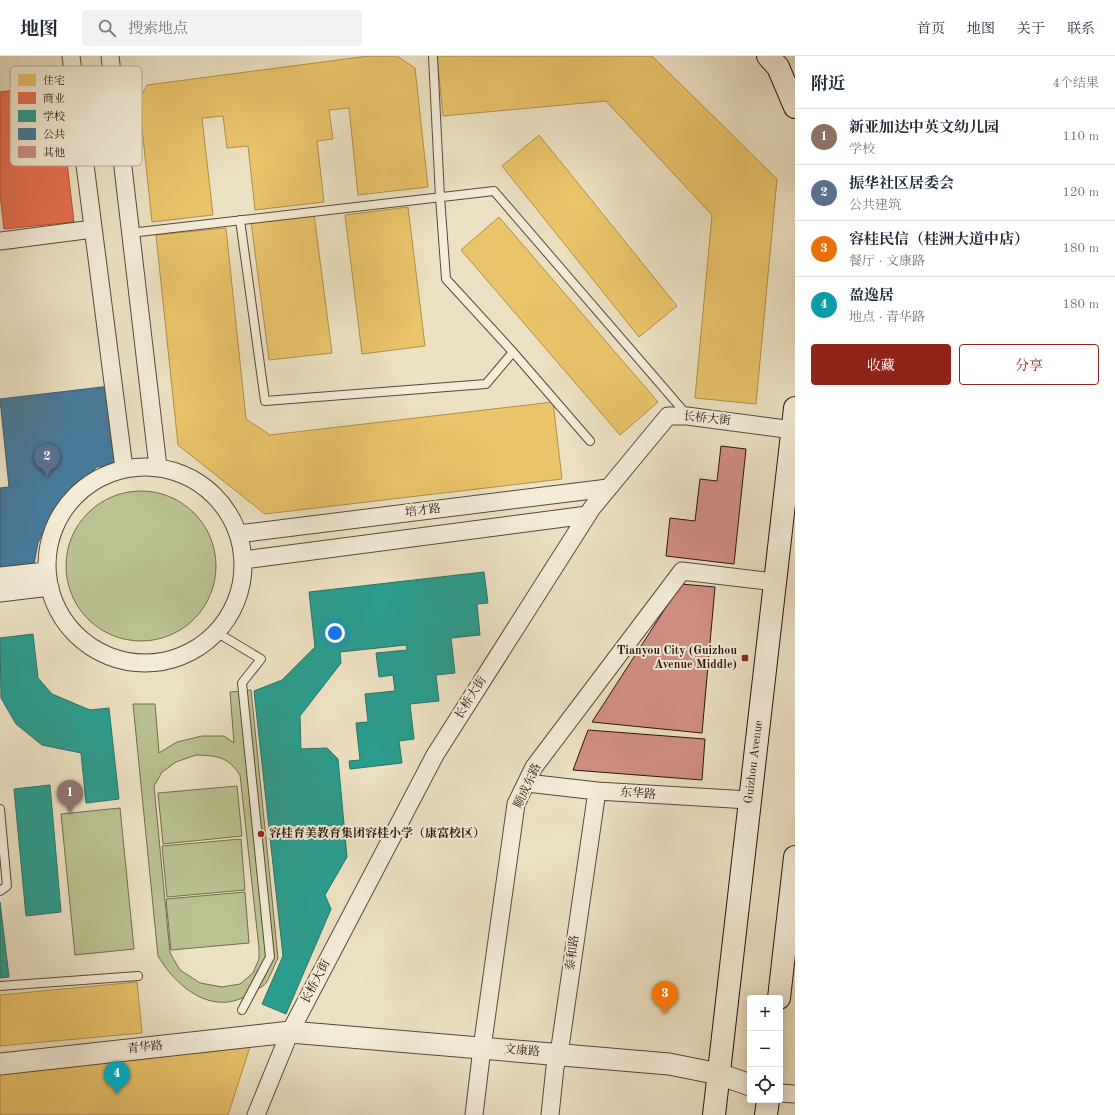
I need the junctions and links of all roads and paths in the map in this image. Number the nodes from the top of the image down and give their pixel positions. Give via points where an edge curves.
1 (72, 56) edge
2 (110, 56) edge
3 (432, 56) edge
4 (768, 56) edge
5 (73, 66) edge
6 (111, 66) edge
7 (795, 107) edge
8 (85, 166) edge
9 (122, 166) edge
10 (440, 197) junction
11 (240, 220) junction
12 (93, 229) junction
13 (130, 233) junction
14 (0, 241) edge
15 (513, 352) junction
16 (795, 408) edge
17 (687, 416) junction
18 (793, 430) junction
19 (590, 441) dead end
20 (158, 466) junction
21 (124, 468) junction
22 (608, 488) junction
23 (587, 515) junction
24 (238, 534) junction
25 (244, 560) junction
26 (0, 576) edge
27 (48, 579) junction
28 (774, 582) junction
29 (0, 593) edge
30 (216, 632) junction
31 (527, 783) junction
32 (597, 791) junction
33 (750, 800) junction
34 (0, 809) edge
35 (795, 856) edge
36 (0, 891) edge
37 (138, 976) dead end
38 (0, 986) edge
39 (779, 995) edge
40 (242, 1010) dead end
41 (290, 1032) junction
42 (482, 1048) junction
43 (559, 1054) junction
44 (0, 1064) edge
45 (719, 1074) junction
46 (747, 1084) edge
47 (783, 1093) edge
48 (795, 1094) edge
49 (768, 1103) edge
50 (256, 1115) edge
51 (474, 1115) edge
52 (550, 1115) edge
53 (714, 1115) edge
54 (766, 1115) edge

1 - 5 street
2 - 6 street
3 - 10 lane
4 - 7 main road via 778,67
8 - 12 street
9 - 13 street
10 - 11 lane
10 - 15 lane via 446,279
10 - 17 lane via 494,191
11 - 13 lane
11 - 15 lane via 264,401 486,384
12 - 14 street
12 - 21 street
13 - 20 street
15 - 19 lane
16 - 18 main road, Guizhou Avenue
17 - 18 street, 长桥大街
17 - 22 street, 长桥大街 via 668,416
18 - 28 main road, Guizhou Avenue
20 - 21 street
20 - 24 street via 190,477 218,498
21 - 27 street via 97,478 75,495 58,517 48,543
22 - 23 street, 长桥大街
22 - 24 street, 培才路
23 - 25 street, 培才路
23 - 41 street, 长桥大街 via 435,755
24 - 25 street
25 - 30 street via 240,594 224,625
26 - 27 street
27 - 29 street
27 - 30 street via 55,605 74,633 101,654 134,664 168,662 199,648
28 - 31 street, 顺成东路 via 682,571 534,767
28 - 33 main road, Guizhou Avenue
30 - 40 lane via 261,659 242,683 270,957
31 - 32 street, 东华路
31 - 42 street, 顺成东路 via 516,804
32 - 33 street, 东华路
32 - 43 street, 泰和路
33 - 45 main road, Guizhou Avenue
34 - 36 lane via 7,886
35 - 39 main road
37 - 38 lane
41 - 42 street, 文康路
41 - 44 street, 青华路
41 - 50 street, 长桥大街
42 - 43 street, 文康路
42 - 51 street, 顺成东路
43 - 45 street, 文康路 via 669,1064
43 - 52 street, 泰和路 via 555,1067
45 - 46 street, 文康路
45 - 53 main road, Guizhou Avenue
47 - 48 street
49 - 54 main road

